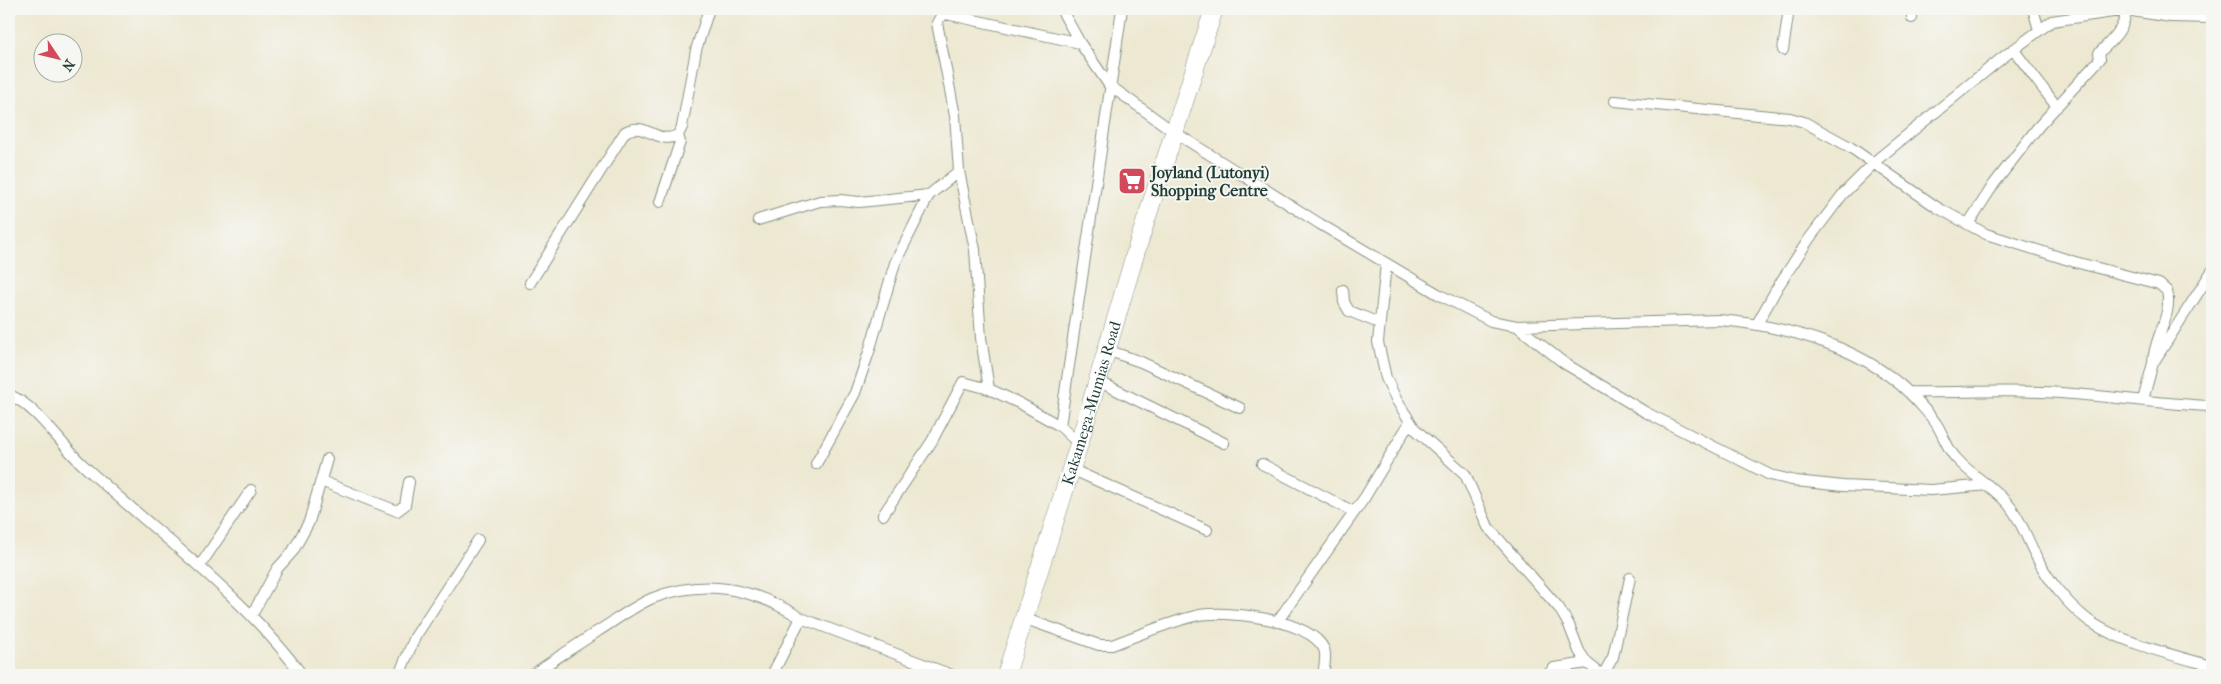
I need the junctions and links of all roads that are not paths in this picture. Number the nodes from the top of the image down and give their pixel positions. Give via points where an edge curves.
1 (709, 9) edge
2 (1060, 9) edge
3 (1122, 9) edge
4 (1214, 9) edge
5 (1789, 9) edge
6 (2033, 9) edge
7 (2126, 10) junction
8 (944, 12) edge
9 (2212, 18) edge
10 (2039, 30) junction
11 (1080, 43) junction
12 (2013, 49) junction
13 (1783, 50) dead end
14 (1109, 85) junction
15 (1615, 101) dead end
16 (2057, 107) junction
17 (1174, 132) junction
18 (678, 134) junction
19 (1874, 162) junction
20 (959, 171) junction
21 (930, 195) junction
22 (660, 202) dead end
23 (758, 220) dead end
24 (1968, 224) junction
25 (1386, 264) junction
26 (2212, 271) edge
27 (530, 283) dead end
28 (1343, 290) dead end
29 (1379, 323) junction
30 (1757, 324) junction
31 (1517, 326) junction
32 (1107, 350) junction
33 (2153, 364) junction
34 (1098, 381) junction
35 (989, 389) junction
36 (1908, 392) junction
37 (9, 395) edge
38 (2143, 400) junction
39 (2212, 406) edge
40 (1240, 408) dead end
41 (1410, 422) junction
42 (1060, 426) junction
43 (1224, 443) dead end
44 (1079, 444) junction
45 (327, 459) dead end
46 (816, 464) dead end
47 (1262, 464) dead end
48 (1071, 469) junction
49 (321, 481) junction
50 (409, 482) dead end
51 (1988, 485) junction
52 (251, 490) dead end
53 (1354, 512) junction
54 (883, 515) dead end
55 (1207, 530) dead end
56 (478, 540) dead end
57 (199, 567) junction
58 (1630, 578) dead end
59 (252, 615) junction
60 (801, 618) junction
61 (1023, 618) junction
62 (1277, 622) junction
63 (1587, 662) junction
64 (2212, 666) edge
65 (302, 675) edge
66 (400, 675) edge
67 (532, 675) edge
68 (772, 675) edge
69 (952, 675) edge
70 (1006, 675) edge
71 (1323, 675) edge
72 (1547, 675) edge
73 (1602, 675) edge

1 - 18 street via 696,50
2 - 11 street
3 - 14 street
4 - 17 highway, Kakamega-Mumias Road
5 - 13 street
6 - 10 street
7 - 9 street via 2171,18
7 - 10 street via 2059,19
7 - 16 street via 2125,22 2099,53 2100,59
8 - 11 street
8 - 20 street via 936,28 955,116
10 - 12 street
11 - 14 street
12 - 16 street
12 - 19 street
14 - 17 street
14 - 42 street
15 - 19 street via 1790,118 1804,122
16 - 24 street via 1994,184
17 - 25 street
17 - 32 highway, Kakamega-Mumias Road
18 - 22 street via 680,142
18 - 27 street via 666,138 639,128 624,132
19 - 24 street via 1938,208
19 - 30 street via 1843,194 1809,239
20 - 21 street
20 - 35 street via 976,250 981,338
21 - 23 street via 858,202 820,201
21 - 46 street via 895,263 854,393
24 - 33 street via 1986,234 2075,262 2160,284 2167,291 2168,307 2153,352
25 - 29 street
25 - 31 street via 1491,321
26 - 33 street
28 - 29 street via 1349,311
29 - 41 street via 1381,362 1396,401
30 - 31 street via 1719,320
30 - 36 street via 1816,339 1845,351 1869,363
31 - 51 street via 1564,363 1637,408 1770,474 1796,481 1853,487 1931,490
32 - 34 highway, Kakamega-Mumias Road
32 - 40 street via 1149,365
33 - 38 street
34 - 43 street
34 - 44 highway, Kakamega-Mumias Road
35 - 42 street
35 - 54 street via 963,382 932,441
36 - 38 street via 2042,392
36 - 51 street via 1937,424 1955,457
37 - 57 street via 27,406 82,464
38 - 39 street
41 - 53 street
41 - 63 street via 1465,474 1488,527 1558,608
42 - 44 street
44 - 48 highway, Kakamega-Mumias Road
45 - 49 street
47 - 53 street
48 - 55 street
48 - 61 highway, Kakamega-Mumias Road
49 - 50 street via 397,511 406,503
49 - 59 street via 310,522
51 - 64 street via 2012,509 2037,559 2059,592 2089,621 2129,640
52 - 57 street
53 - 62 street
56 - 66 street via 415,637
57 - 59 street
58 - 73 street via 1613,657
59 - 65 street
60 - 67 street via 754,594 726,588 685,588 652,598
60 - 68 street
60 - 69 street
61 - 62 street via 1100,645 1112,645 1196,616 1236,613
61 - 70 highway, Kakamega-Mumias Road
62 - 71 street via 1320,643 1324,650
63 - 72 street via 1554,668
63 - 73 street

